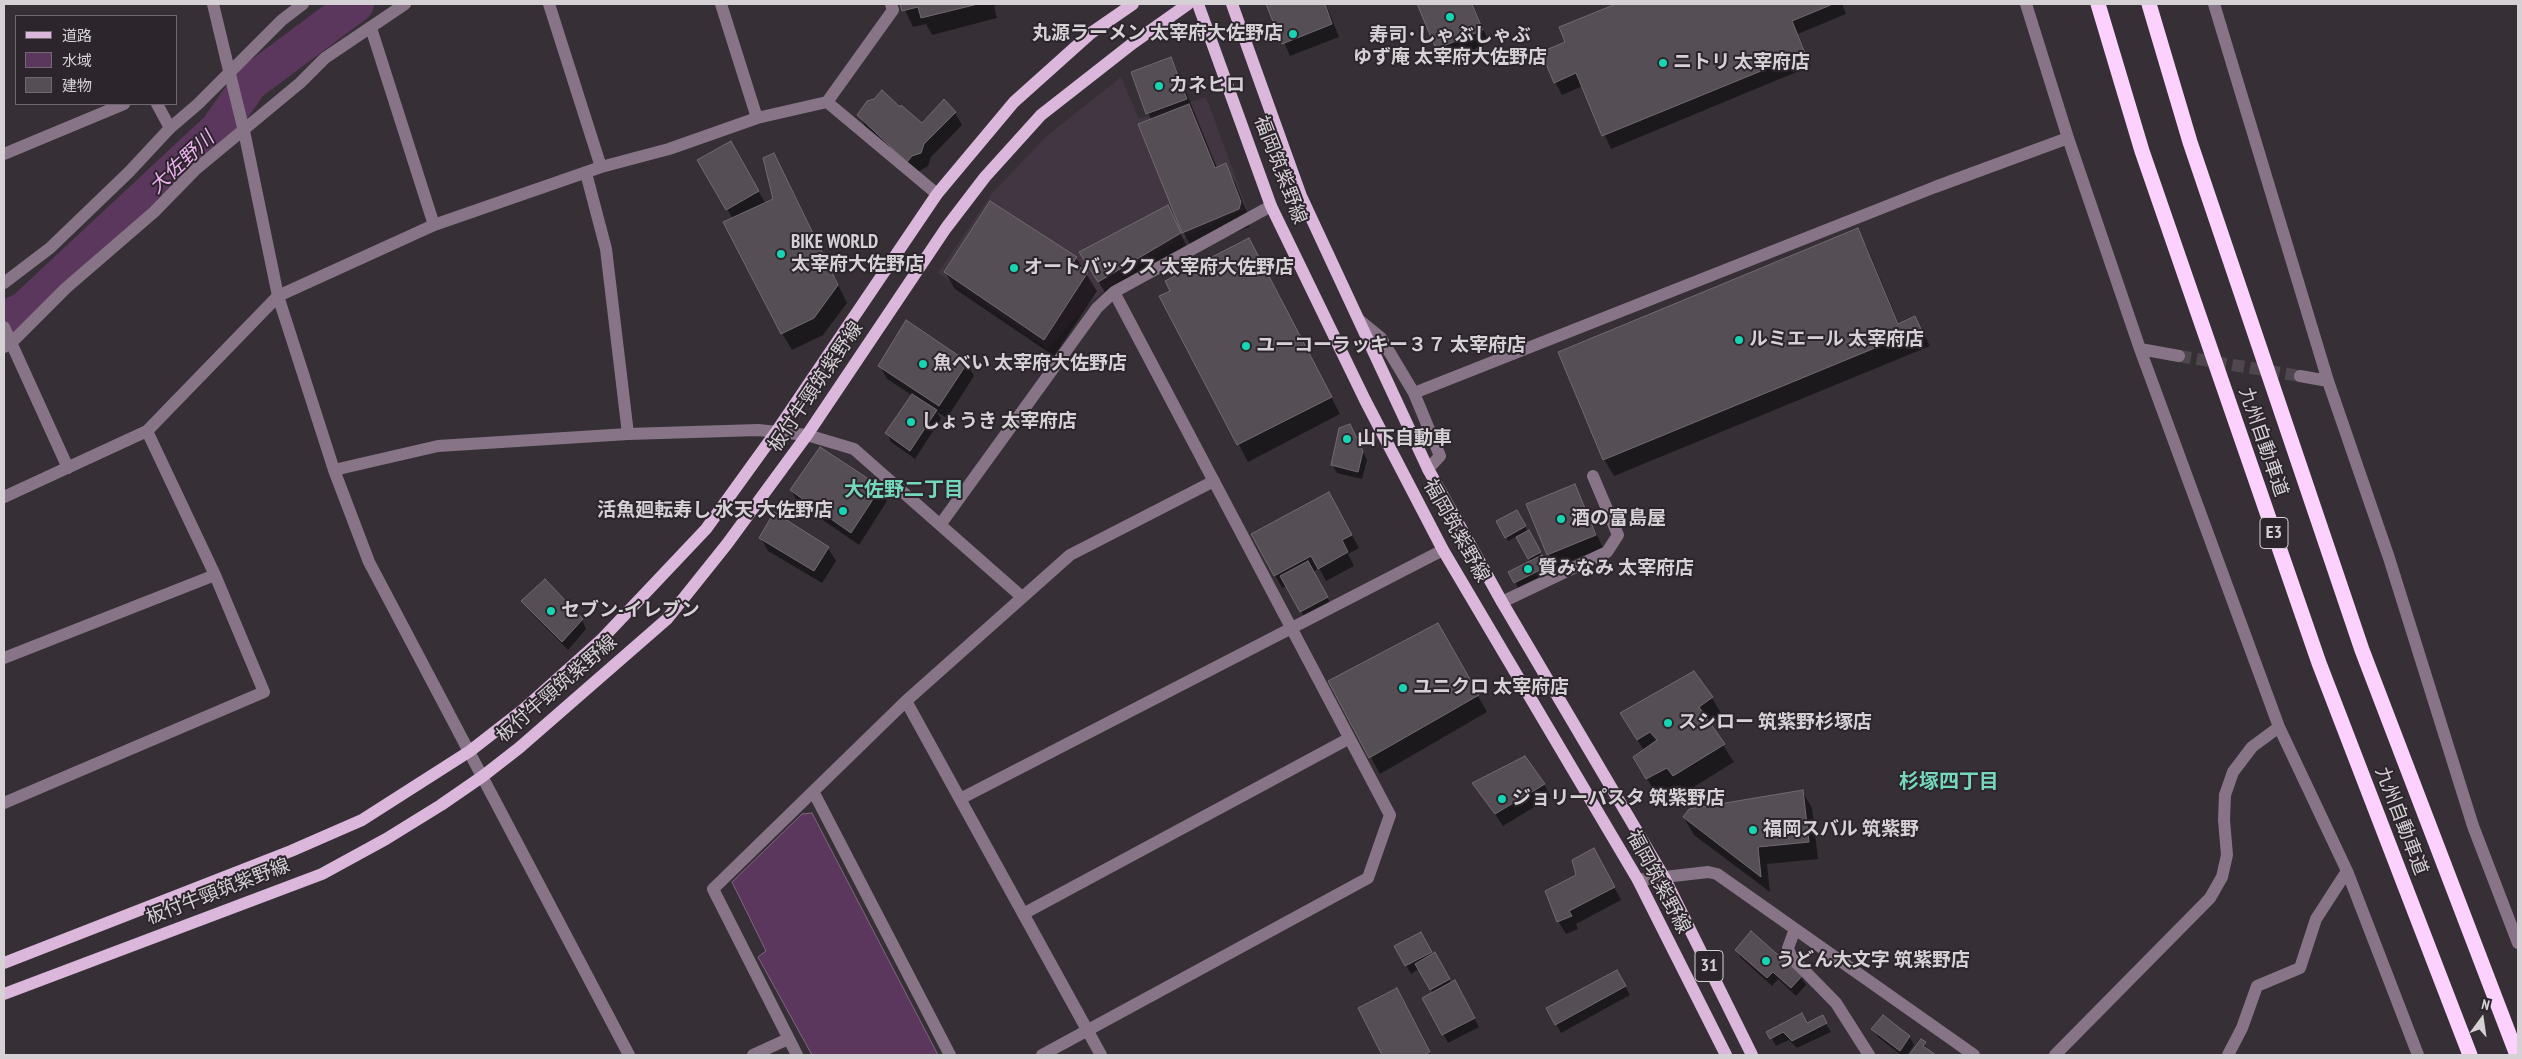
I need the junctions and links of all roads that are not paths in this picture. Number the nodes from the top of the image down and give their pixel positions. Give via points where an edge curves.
1 (214, 4) edge
2 (303, 4) edge
3 (406, 4) edge
4 (549, 4) edge
5 (721, 4) edge
6 (891, 4) edge
7 (1133, 4) edge
8 (1188, 4) edge
9 (1198, 4) edge
10 (1232, 4) edge
11 (2026, 4) edge
12 (2098, 4) edge
13 (2149, 4) edge
14 (2214, 4) edge
15 (371, 28) junction
16 (827, 102) junction
17 (122, 105) edge
18 (158, 105) edge
19 (757, 118) junction
20 (170, 128) junction
21 (244, 131) junction
22 (2068, 138) junction
23 (4, 154) edge
24 (600, 167) junction
25 (586, 173) junction
26 (937, 194) junction
27 (1271, 206) junction
28 (434, 225) junction
29 (4, 283) edge
30 (1114, 292) junction
31 (278, 296) junction
32 (1359, 320) junction
33 (4, 327) edge
34 (7, 345) edge
35 (2140, 349) junction
36 (2179, 356) tunnel mouth
37 (2300, 376) tunnel mouth
38 (2328, 381) junction
39 (1414, 393) junction
40 (147, 431) junction
41 (776, 432) junction
42 (628, 434) junction
43 (807, 435) junction
44 (68, 468) junction
45 (1428, 469) junction
46 (334, 470) junction
47 (1593, 476) dead end
48 (1214, 481) junction
49 (4, 497) edge
50 (940, 525) junction
51 (1443, 550) junction
52 (214, 575) junction
53 (1022, 597) junction
54 (1502, 602) junction
55 (1291, 630) junction
56 (4, 658) edge
57 (906, 702) junction
58 (2279, 726) junction
59 (1348, 739) junction
60 (470, 752) junction
61 (483, 776) junction
62 (814, 793) junction
63 (960, 799) junction
64 (4, 803) edge
65 (2347, 871) junction
66 (1664, 877) junction
67 (1638, 880) junction
68 (1023, 914) junction
69 (1795, 928) junction
70 (2518, 943) edge
71 (4, 963) edge
72 (4, 994) edge
73 (1088, 1031) junction
74 (788, 1039) junction
75 (629, 1055) edge
76 (754, 1055) edge
77 (797, 1055) edge
78 (950, 1055) edge
79 (1042, 1055) edge
80 (1101, 1055) edge
81 (1726, 1055) edge
82 (1752, 1055) edge
83 (1869, 1055) edge
84 (1974, 1055) edge
85 (2055, 1055) edge
86 (2228, 1055) edge
87 (2418, 1055) edge
88 (2470, 1055) edge
89 (2517, 1055) edge

1 - 21 street, bridge
2 - 20 street via 282,20
3 - 15 street
4 - 24 street
5 - 19 street
6 - 16 street via 893,10
7 - 26 main road, 板付牛頸筑紫野線 via 1091,33 1014,102
8 - 43 main road, 板付牛頸筑紫野線 via 1133,43 1042,116 985,177 946,228
9 - 27 main road, 福岡筑紫野線 / 31
10 - 32 main road, 福岡筑紫野線 / 31 via 1301,196
11 - 22 street
12 - 88 highway, 九州自動車道 / E3 via 2142,151 2319,663
13 - 89 highway, 九州自動車道 / E3 via 2190,142 2362,650
14 - 38 street
15 - 21 street via 325,58
15 - 28 street
16 - 19 street
16 - 26 street
17 - 23 street
18 - 20 street
19 - 24 street via 669,149
20 - 29 street via 50,248
21 - 31 street
21 - 34 street via 195,170 154,212 66,288
22 - 35 street
22 - 39 street via 1935,187
24 - 25 street
25 - 28 street
25 - 42 street via 606,249
26 - 41 main road, 板付牛頸筑紫野線
27 - 30 street
27 - 51 main road, 福岡筑紫野線 / 31 via 1365,400
28 - 31 street
30 - 48 street
30 - 50 street via 1097,308
31 - 40 street
31 - 46 street
32 - 39 street via 1381,338
32 - 45 main road, 福岡筑紫野線 / 31
33 - 34 street
34 - 44 street
35 - 36 street
35 - 58 street
37 - 38 street
38 - 70 street via 2389,558 2473,826
39 - 45 street via 1440,456
40 - 44 street
40 - 52 street
41 - 42 street
41 - 43 street
41 - 60 main road, 板付牛頸筑紫野線 via 706,529 601,640
42 - 46 street via 438,446
43 - 50 street via 854,449
43 - 61 main road, 板付牛頸筑紫野線 via 727,544 667,618
44 - 49 street
45 - 54 main road, 福岡筑紫野線 / 31
46 - 60 street via 369,562
47 - 54 street via 1618,535 1607,552
48 - 53 street via 1070,555
48 - 55 street
50 - 53 street
51 - 55 street
51 - 67 main road, 福岡筑紫野線 / 31
52 - 56 street
52 - 64 street via 264,692
53 - 57 street
54 - 66 main road, 福岡筑紫野線 / 31
55 - 59 street
55 - 63 street
57 - 62 street
57 - 63 street
58 - 65 street
58 - 85 street via 2252,747 2233,772 2225,795 2227,855 2222,877 2210,898
59 - 68 street
59 - 73 street via 1390,815 1368,878
60 - 61 street
60 - 71 main road, 板付牛頸筑紫野線 via 362,820
61 - 72 main road, 板付牛頸筑紫野線 via 386,839 322,874
61 - 75 street
62 - 74 street via 713,889
62 - 78 street
63 - 68 street
65 - 86 street via 2316,919 2300,968 2257,986
65 - 87 street
66 - 67 street
66 - 69 street via 1708,872 1718,874
66 - 82 main road, 福岡筑紫野線 / 31
67 - 81 main road, 福岡筑紫野線 / 31
68 - 73 street
69 - 83 street via 1788,948 1791,957 1836,1003
69 - 84 street
73 - 79 street
73 - 80 street
74 - 76 street
74 - 77 street

